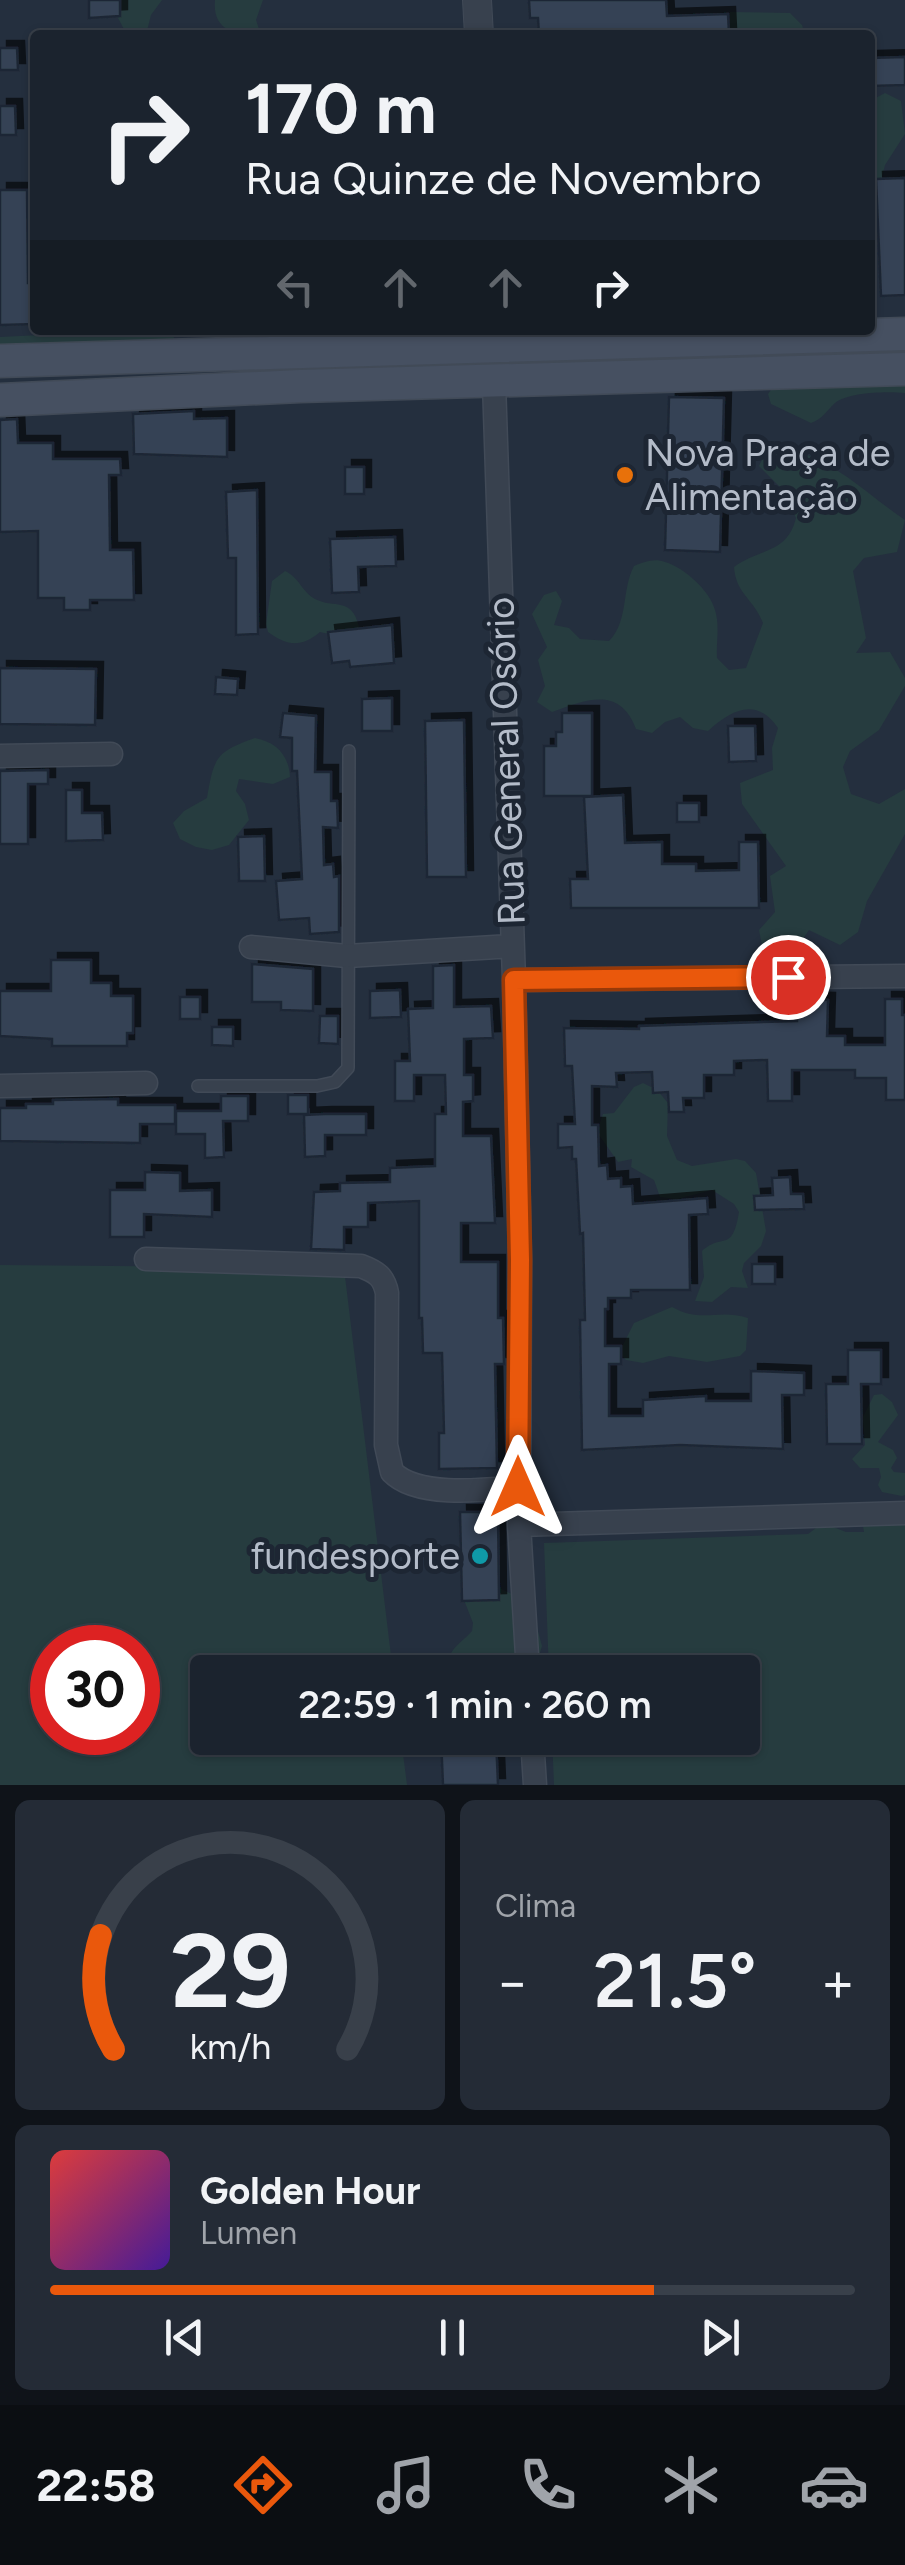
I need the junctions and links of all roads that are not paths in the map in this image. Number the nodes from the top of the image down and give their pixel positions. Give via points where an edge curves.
1 (478, 0) edge
2 (479, 30) edge
3 (875, 334) edge
4 (905, 334) edge
5 (801, 335) edge
6 (490, 338) edge
7 (0, 361) edge
8 (300, 369) junction
9 (905, 369) edge
10 (494, 382) junction
11 (0, 400) edge
12 (349, 751) dead end
13 (111, 754) dead end
14 (0, 756) edge
15 (512, 946) junction
16 (252, 947) dead end
17 (347, 956) junction
18 (905, 976) edge
19 (514, 980) junction
20 (146, 1083) dead end
21 (0, 1086) edge
22 (198, 1086) dead end
23 (146, 1260) dead end
24 (518, 1487) junction
25 (905, 1514) edge
26 (519, 1525) junction
27 (527, 1655) edge
28 (533, 1755) edge
29 (536, 1785) edge

1 - 2 street
3 - 4 main road
5 - 6 main road
6 - 8 main road
6 - 10 street, Rua General Osório
7 - 8 main road
8 - 10 main road
8 - 11 main road
9 - 10 main road
10 - 15 street, Rua General Osório
12 - 17 lane
13 - 14 street
15 - 17 street
15 - 19 street, Rua General Osório
16 - 17 street
17 - 22 lane via 348,1068 335,1082
18 - 19 street
19 - 24 street, Rua General Osório
20 - 21 street
23 - 24 street via 374,1271 387,1294 386,1445 392,1472 427,1489
24 - 26 street, Rua General Osório
25 - 26 street
26 - 27 street, Rua General Osório
28 - 29 street

